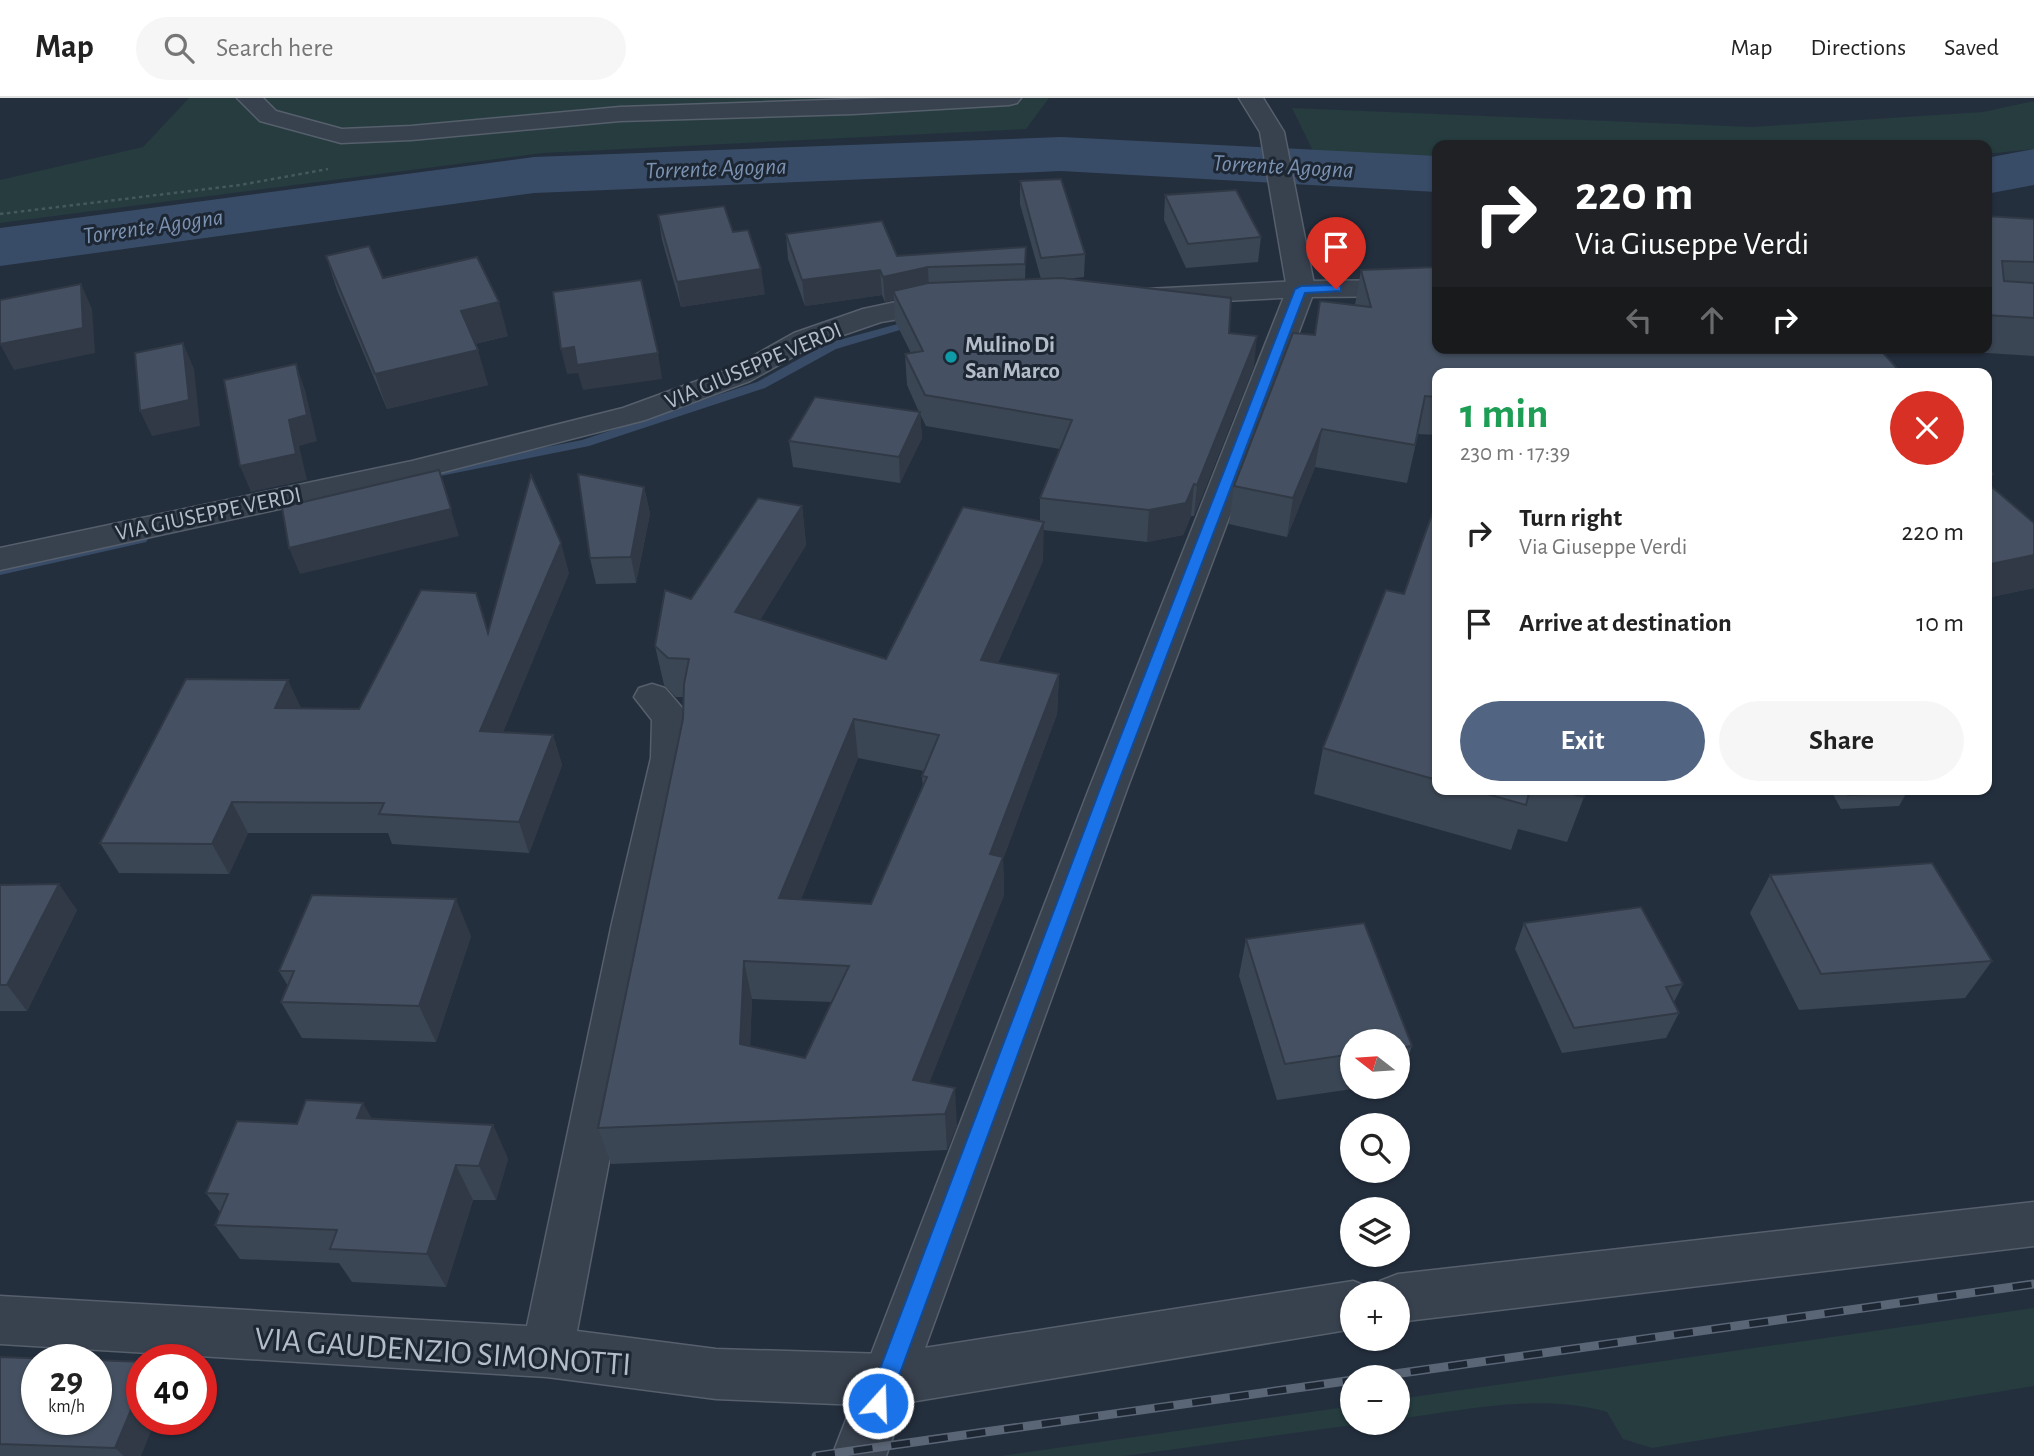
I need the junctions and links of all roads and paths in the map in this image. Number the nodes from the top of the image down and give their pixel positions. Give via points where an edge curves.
1 (249, 98) edge
2 (1009, 98) edge
3 (1251, 98) edge
4 (328, 169) dead end
5 (0, 214) edge
6 (1432, 288) edge
7 (1301, 289) junction
8 (1116, 298) edge
9 (969, 302) edge
10 (0, 559) edge
11 (652, 697) dead end
12 (2034, 1224) edge
13 (1410, 1297) edge
14 (1340, 1308) edge
15 (0, 1320) edge
16 (547, 1352) junction
17 (886, 1380) junction
18 (859, 1456) edge

1 - 2 street via 268,116 341,136 620,114
3 - 7 street via 1272,132
4 - 5 path via 240,185
6 - 7 street
7 - 8 street
7 - 17 street
9 - 10 street, VIA GIUSEPPE VERDI via 929,303 873,315 804,339 740,375 634,414 412,470
11 - 16 street via 671,717 670,758
12 - 13 street
14 - 17 street, VIA GAUDENZIO SIMONOTTI
15 - 16 street, VIA GAUDENZIO SIMONOTTI
16 - 17 street, VIA GAUDENZIO SIMONOTTI via 716,1374
17 - 18 street

